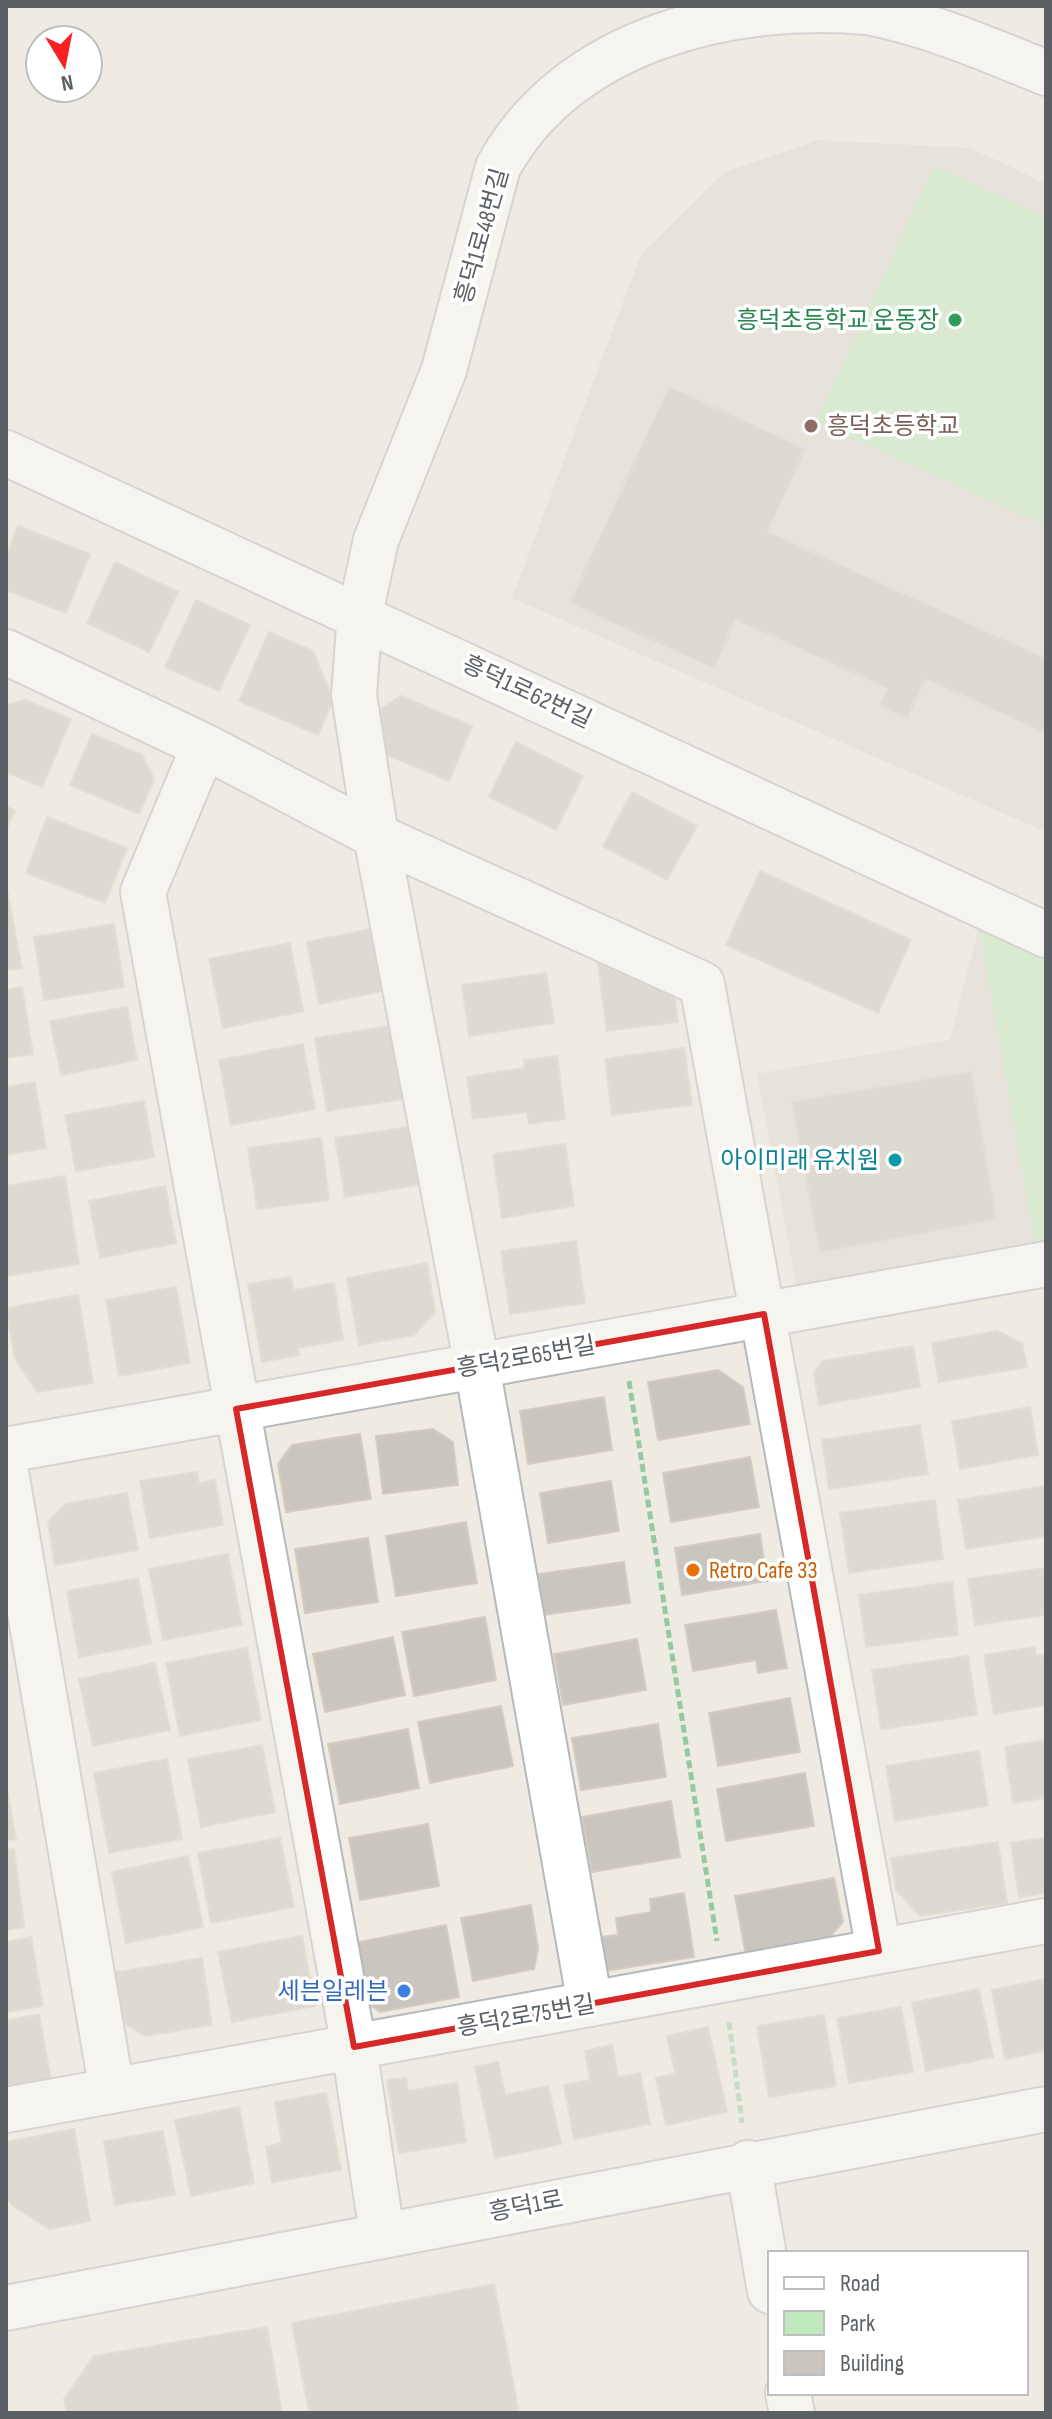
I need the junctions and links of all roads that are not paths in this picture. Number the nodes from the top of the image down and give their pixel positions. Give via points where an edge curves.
1 (1046, 73) edge
2 (6, 453) edge
3 (360, 614) junction
4 (6, 652) edge
5 (204, 746) junction
6 (376, 836) junction
7 (1046, 935) edge
8 (1046, 1264) edge
9 (764, 1314) junction
10 (477, 1366) junction
11 (236, 1409) junction
12 (6, 1450) edge
13 (6, 1472) edge
14 (1046, 1921) edge
15 (879, 1951) junction
16 (590, 2004) junction
17 (354, 2047) junction
18 (112, 2091) junction
19 (1046, 2109) edge
20 (6, 2110) edge
21 (748, 2163) junction
22 (382, 2234) junction
23 (768, 2279) edge
24 (6, 2308) edge

1 - 3 street, 흥덕1로48번길 via 911,22 865,12 786,7 706,18 641,38 564,85 526,124 498,167 454,339 376,540
2 - 3 street, 흥덕1로62번길
3 - 6 street, 흥덕1로48번길 via 354,695
3 - 7 street, 흥덕1로62번길
4 - 5 street
5 - 6 street
5 - 11 street via 143,892
6 - 9 street via 702,984
6 - 10 street, 흥덕1로48번길
8 - 9 street, 흥덕2로65번길
9 - 10 street, 흥덕2로65번길
9 - 15 street
10 - 11 street, 흥덕2로65번길
10 - 16 street, 흥덕1로48번길
11 - 12 street, 흥덕2로65번길
11 - 17 street
13 - 18 street
14 - 15 street, 흥덕2로75번길
15 - 16 street, 흥덕2로75번길
16 - 17 street, 흥덕2로75번길
17 - 18 street, 흥덕2로75번길
17 - 22 street
18 - 20 street, 흥덕2로75번길
19 - 21 street, 흥덕1로
21 - 22 street, 흥덕1로
21 - 23 street
22 - 24 street, 흥덕1로

